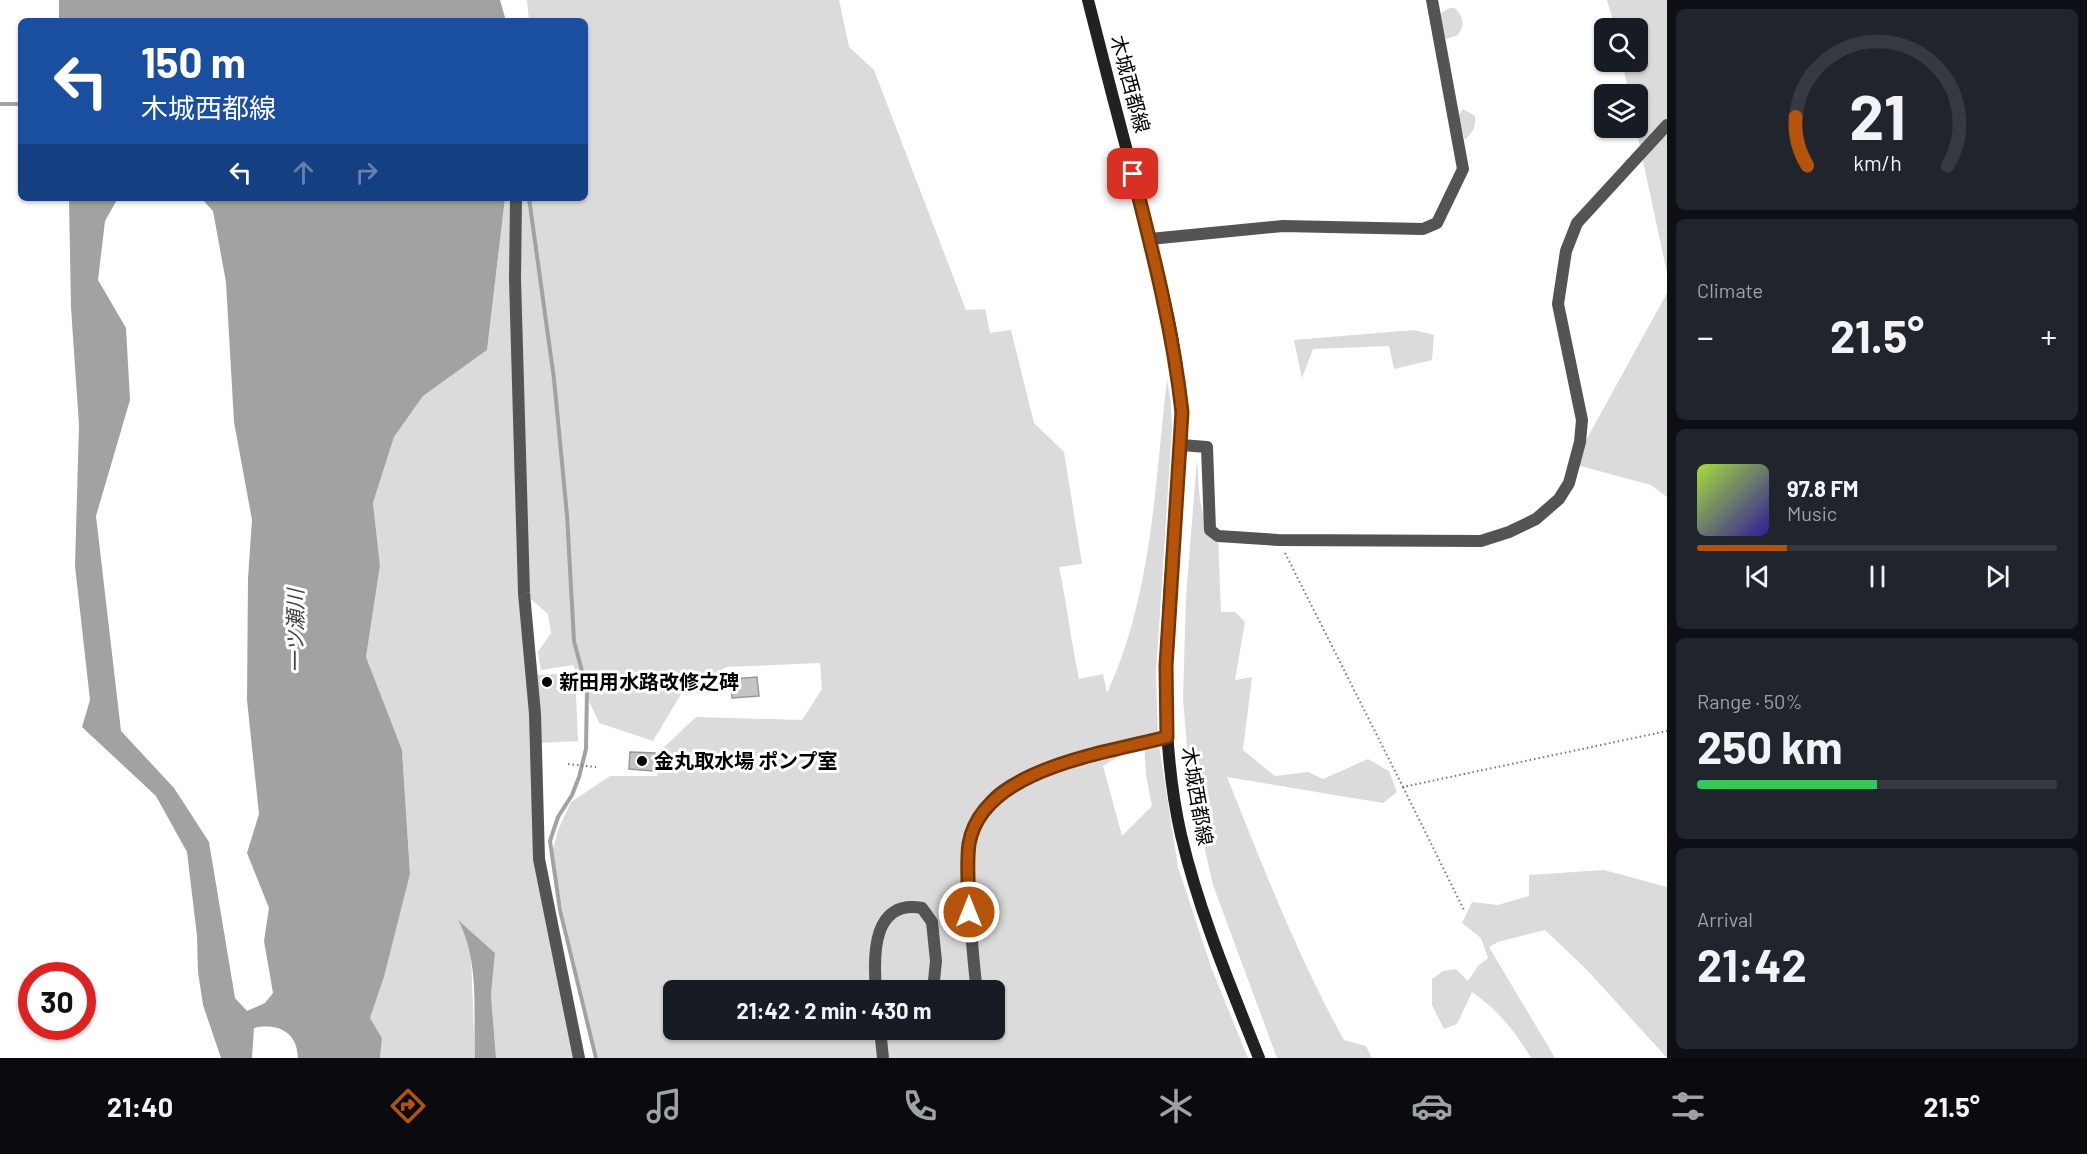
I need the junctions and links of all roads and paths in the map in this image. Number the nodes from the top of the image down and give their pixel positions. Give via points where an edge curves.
1 (1088, 0) edge
2 (1432, 0) edge
3 (1667, 125) edge
4 (516, 201) edge
5 (1150, 239) junction
6 (1181, 445) junction
7 (1278, 540) junction
8 (1667, 731) edge
9 (1167, 737) junction
10 (568, 764) dead end
11 (596, 766) dead end
12 (1403, 787) junction
13 (1464, 910) dead end
14 (876, 980) edge
15 (934, 980) edge
16 (976, 980) edge
17 (881, 1040) edge
18 (579, 1058) edge
19 (883, 1058) edge
20 (1259, 1058) edge

1 - 5 main road, 木城西都線
2 - 5 street via 1463,169 1437,223 1423,229 1283,226
3 - 7 street via 1577,223 1566,250 1558,304 1582,420 1569,483 1559,500 1536,519 1481,541
4 - 18 street via 524,593 535,714 539,859
5 - 6 main road, 木城西都線 via 1178,370
6 - 7 street via 1207,447 1210,530 1218,536
6 - 9 main road, 木城西都線 via 1166,666
7 - 12 path
8 - 12 path
9 - 16 street via 1029,776 990,802 969,844 969,912
9 - 20 main road, 木城西都線 via 1181,834 1207,924
10 - 11 path
12 - 13 path
14 - 15 street via 877,939 883,922 892,911 907,905 922,908 932,922
17 - 19 street

